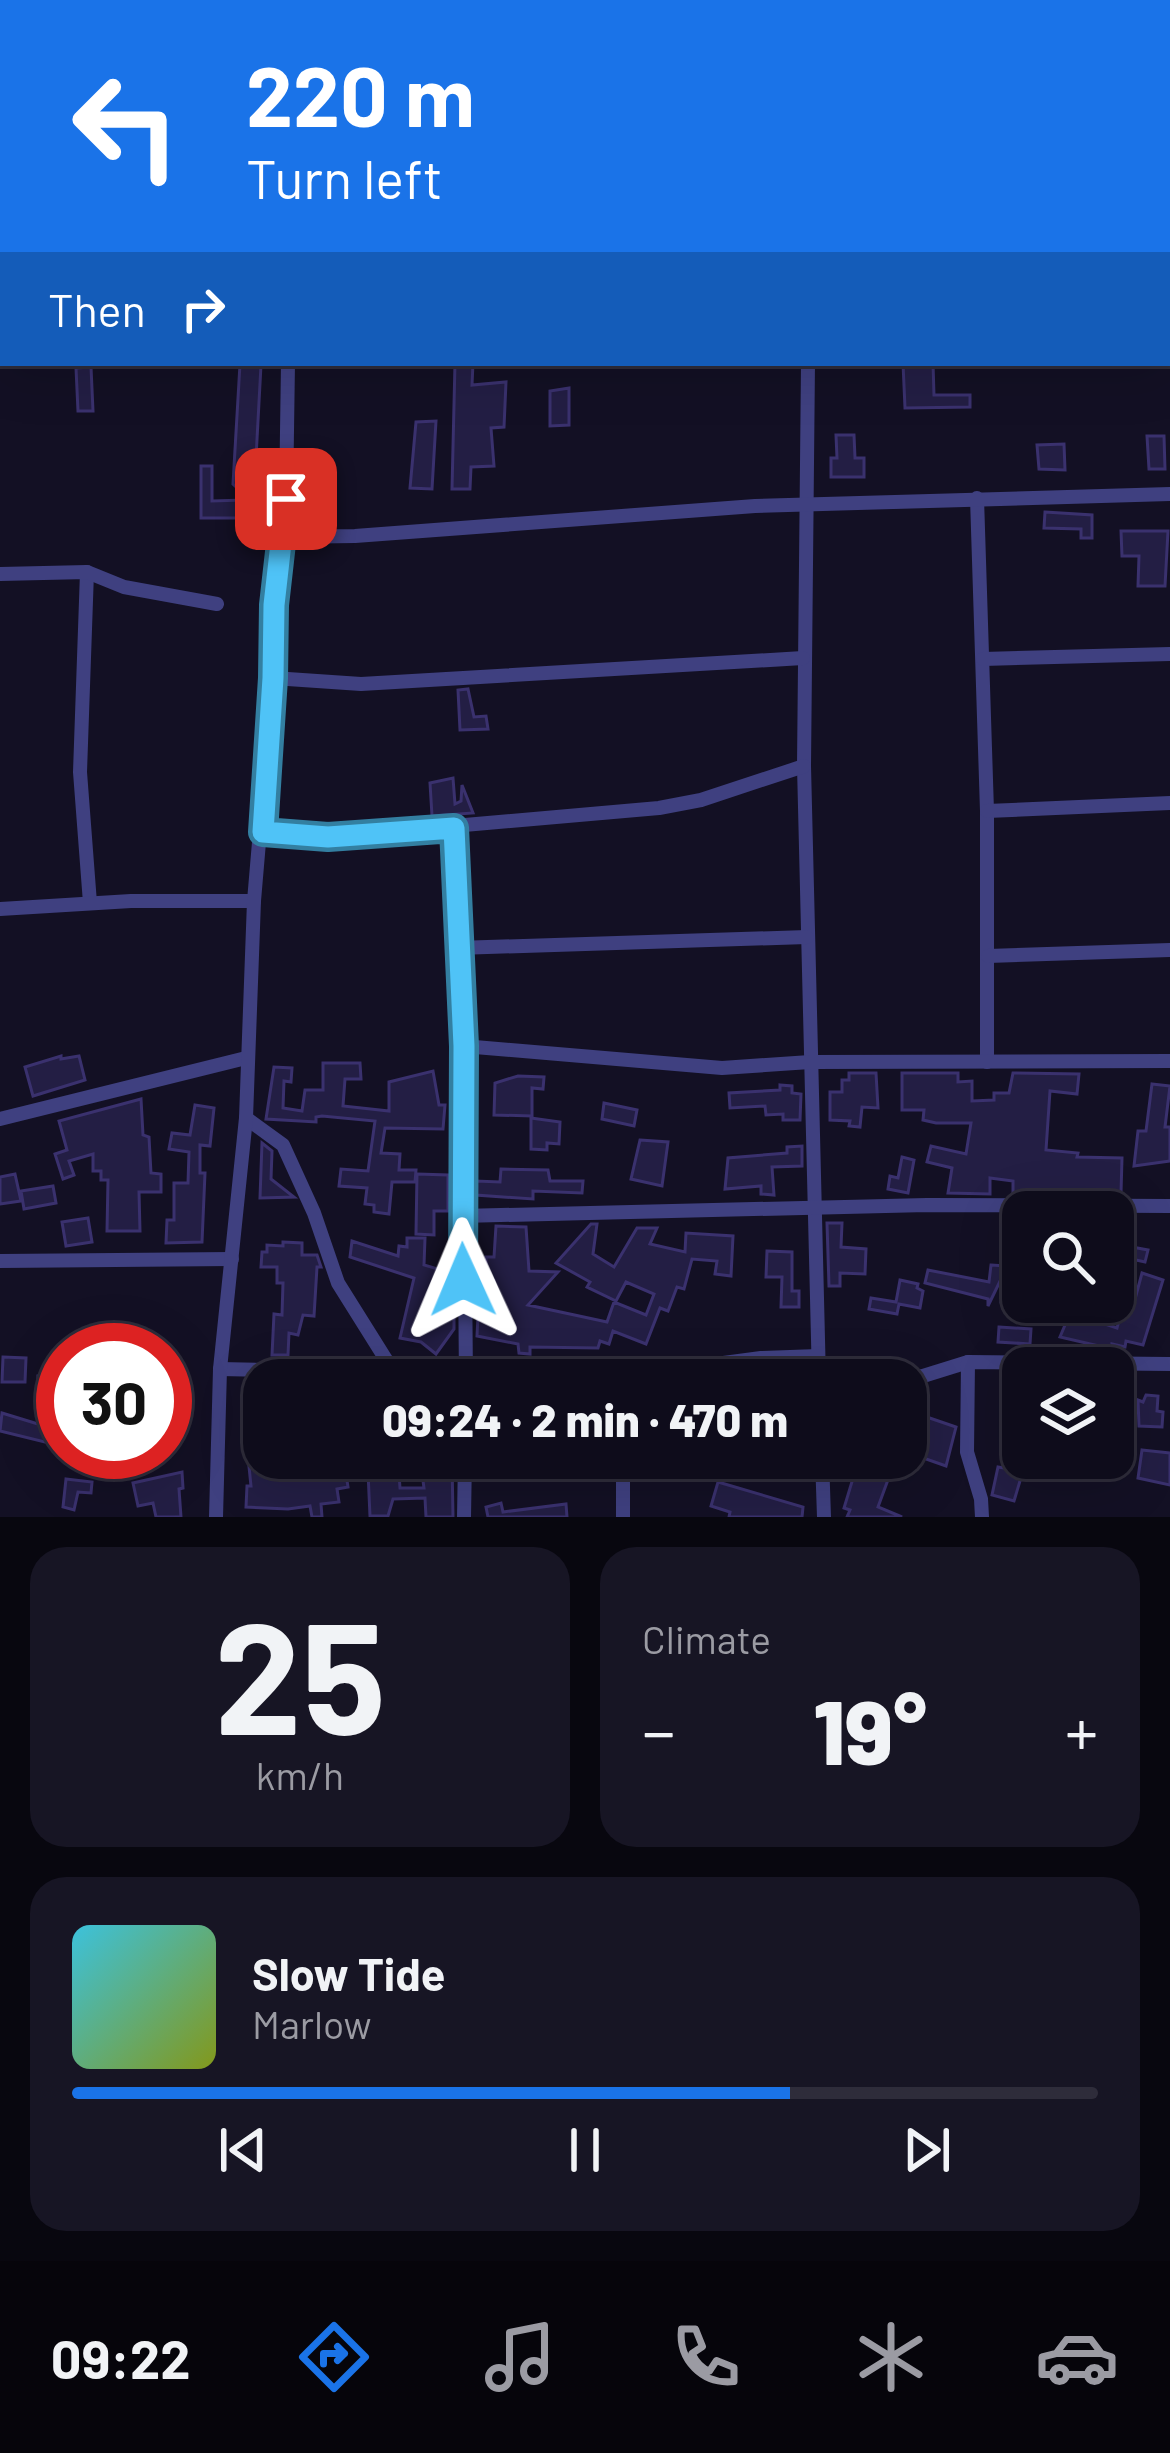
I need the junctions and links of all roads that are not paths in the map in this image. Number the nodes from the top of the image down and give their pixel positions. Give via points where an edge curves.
1 (288, 366) edge
2 (808, 366) edge
3 (1170, 494) edge
4 (977, 497) junction
5 (806, 504) junction
6 (284, 537) junction
7 (87, 572) junction
8 (0, 574) edge
9 (217, 604) dead end
10 (1170, 654) edge
11 (803, 658) junction
12 (983, 658) junction
13 (273, 678) junction
14 (804, 766) junction
15 (1170, 803) edge
16 (987, 811) junction
17 (454, 828) junction
18 (263, 832) junction
19 (254, 902) junction
20 (91, 903) junction
21 (0, 909) edge
22 (807, 937) junction
23 (458, 948) junction
24 (1170, 950) edge
25 (988, 956) junction
26 (464, 1046) junction
27 (246, 1058) junction
28 (1170, 1061) edge
29 (810, 1062) junction
30 (987, 1062) junction
31 (246, 1118) junction
32 (0, 1119) edge
33 (1170, 1206) edge
34 (812, 1208) junction
35 (462, 1216) junction
36 (232, 1259) junction
37 (0, 1261) edge
38 (818, 1356) junction
39 (385, 1359) edge
40 (466, 1359) edge
41 (754, 1359) edge
42 (818, 1359) edge
43 (968, 1362) junction
44 (1170, 1364) edge
45 (220, 1369) junction
46 (243, 1370) edge
47 (927, 1375) edge
48 (465, 1479) edge
49 (623, 1479) edge
50 (823, 1479) edge
51 (216, 1517) edge
52 (464, 1517) edge
53 (623, 1517) edge
54 (824, 1517) edge
55 (982, 1517) edge

1 - 6 street
2 - 5 street
3 - 4 street
4 - 5 street
4 - 12 street
5 - 6 street
5 - 11 street
6 - 13 street
7 - 8 street
7 - 9 street
7 - 20 street via 80,772
10 - 12 street
11 - 13 street via 361,684
11 - 14 street
12 - 16 street
13 - 18 street
14 - 17 street via 659,808
14 - 22 street
15 - 16 street
16 - 25 street
17 - 18 street via 328,837
17 - 23 street
18 - 19 street
19 - 20 street
19 - 27 street
20 - 21 street
22 - 23 street
22 - 29 street
23 - 26 street
24 - 25 street
25 - 30 street
26 - 29 street via 722,1068
26 - 35 street
27 - 31 street
27 - 32 street
28 - 30 street
29 - 30 street
29 - 34 street
31 - 36 street
31 - 39 street via 283,1145 338,1283
33 - 34 street
34 - 35 street
34 - 38 street
35 - 40 street
36 - 37 street
36 - 45 street
38 - 41 street
38 - 42 street
43 - 44 street
43 - 47 street
43 - 55 street via 967,1452
45 - 46 street
45 - 51 street
48 - 52 street
49 - 53 street
50 - 54 street

